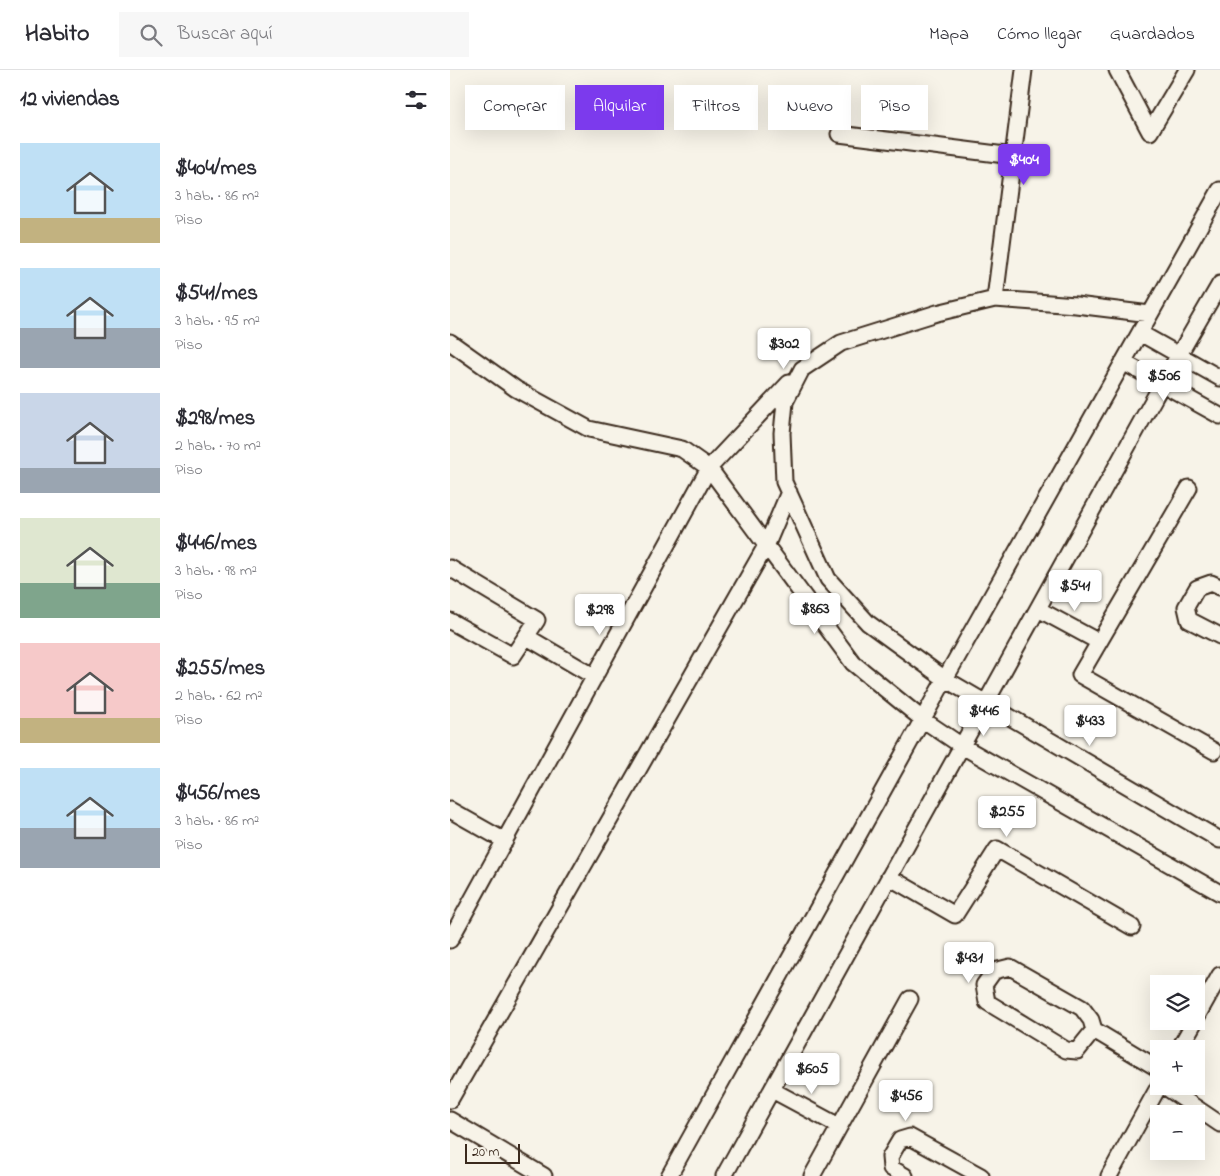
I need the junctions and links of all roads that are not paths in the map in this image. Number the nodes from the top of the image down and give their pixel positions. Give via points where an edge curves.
1 (1024, 70) edge
2 (1116, 70) edge
3 (1187, 70) edge
4 (839, 134) dead end
5 (1013, 156) junction
6 (1220, 190) edge
7 (1220, 284) edge
8 (995, 299) junction
9 (1150, 314) junction
10 (1140, 333) junction
11 (450, 342) edge
12 (1180, 356) junction
13 (1123, 362) junction
14 (802, 369) junction
15 (1220, 378) edge
16 (1162, 384) junction
17 (1220, 416) edge
18 (709, 468) junction
19 (1189, 488) dead end
20 (789, 492) junction
21 (767, 544) junction
22 (450, 568) edge
23 (1220, 588) edge
24 (1038, 609) junction
25 (450, 621) edge
26 (1220, 636) edge
27 (527, 637) junction
28 (1099, 642) junction
29 (595, 677) junction
30 (945, 679) junction
31 (986, 703) junction
32 (922, 718) junction
33 (962, 746) junction
34 (1214, 751) dead end
35 (450, 810) edge
36 (1220, 840) edge
37 (505, 841) junction
38 (889, 877) junction
39 (1220, 893) edge
40 (1132, 927) dead end
41 (450, 940) edge
42 (1220, 975) edge
43 (910, 999) dead end
44 (1205, 1002) edge
45 (1094, 1030) junction
46 (1150, 1064) edge
47 (772, 1090) junction
48 (1154, 1095) edge
49 (1177, 1095) edge
50 (450, 1100) edge
51 (450, 1120) edge
52 (1220, 1124) edge
53 (840, 1126) junction
54 (544, 1176) edge
55 (669, 1176) edge
56 (724, 1176) edge
57 (812, 1176) edge
58 (905, 1176) edge
59 (981, 1176) edge
60 (1109, 1176) edge

1 - 5 street
2 - 3 street via 1150,132
4 - 5 street
5 - 8 street
6 - 9 street
7 - 12 street
8 - 9 street
8 - 14 street via 841,343
9 - 10 street
10 - 12 street
10 - 13 street
11 - 18 street via 516,389 589,429 682,449
12 - 15 street
12 - 16 street
13 - 16 street
13 - 30 street
14 - 18 street
14 - 20 street via 785,402 782,434 784,482
16 - 17 street
16 - 24 street
18 - 21 street
18 - 29 street
19 - 28 street
20 - 21 street
20 - 30 street via 828,579 868,623
21 - 32 street via 853,662
21 - 50 street
22 - 27 street via 537,620
23 - 26 street via 1211,583 1197,588 1186,607 1190,620
24 - 28 street
24 - 31 street
25 - 27 street via 513,656
27 - 29 street
28 - 34 street via 1080,675
29 - 37 street
30 - 31 street
30 - 32 street
31 - 33 street
31 - 36 street
32 - 33 street
32 - 55 street
33 - 38 street
33 - 39 street
35 - 37 street
37 - 41 street
38 - 40 street via 955,915 997,849
38 - 47 street
42 - 44 street
43 - 53 street
45 - 45 street via 1082,1008 1010,968 994,971 984,985 987,1002 1066,1050 1078,1051
45 - 46 street
47 - 53 street
47 - 56 street
48 - 60 street
49 - 52 street
51 - 54 street
53 - 57 street
58 - 59 street via 891,1168 890,1157 900,1140 910,1137

